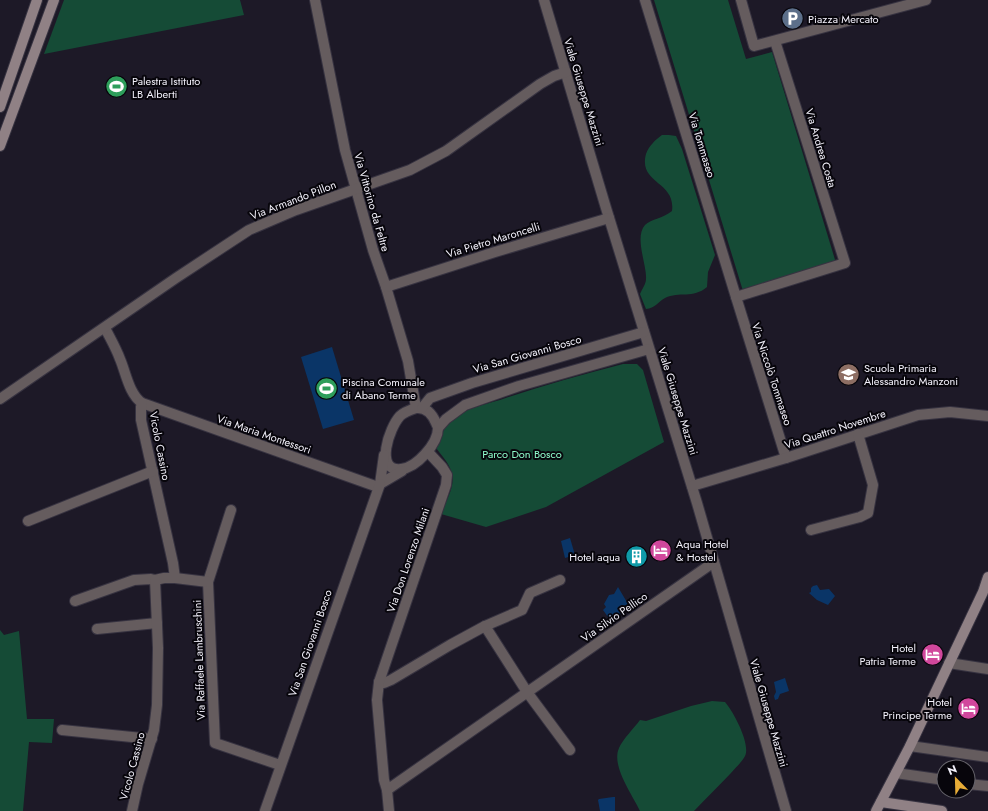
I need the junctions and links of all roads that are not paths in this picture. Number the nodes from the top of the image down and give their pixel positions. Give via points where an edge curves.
1 (37, 0) edge
2 (54, 0) edge
3 (315, 0) edge
4 (544, 0) edge
5 (645, 0) edge
6 (741, 0) edge
7 (926, 0) edge
8 (775, 41) junction
9 (566, 72) junction
10 (0, 107) edge
11 (0, 146) edge
12 (356, 190) junction
13 (609, 218) junction
14 (386, 287) junction
15 (736, 297) junction
16 (104, 328) junction
17 (644, 332) junction
18 (649, 349) junction
19 (0, 399) edge
20 (142, 403) junction
21 (419, 408) junction
22 (988, 416) edge
23 (438, 428) junction
24 (858, 434) junction
25 (428, 452) junction
26 (384, 455) junction
27 (786, 458) junction
28 (406, 469) junction
29 (153, 472) junction
30 (379, 486) junction
31 (692, 486) junction
32 (231, 510) dead end
33 (28, 521) dead end
34 (811, 530) dead end
35 (714, 562) junction
36 (988, 577) edge
37 (175, 578) junction
38 (155, 580) junction
39 (560, 580) dead end
40 (208, 582) junction
41 (75, 601) dead end
42 (157, 623) junction
43 (485, 626) junction
44 (97, 629) dead end
45 (949, 663) junction
46 (988, 669) edge
47 (379, 682) junction
48 (527, 692) junction
49 (62, 730) dead end
50 (152, 738) junction
51 (910, 746) junction
52 (570, 750) dead end
53 (988, 757) edge
54 (280, 765) junction
55 (896, 773) junction
56 (936, 779) edge
57 (976, 785) edge
58 (988, 786) edge
59 (387, 790) junction
60 (878, 807) edge
61 (132, 811) edge
62 (265, 811) edge
63 (389, 811) edge
64 (786, 811) edge
65 (942, 811) edge

1 - 10 street
2 - 11 street
3 - 12 street, Via Vittorino da Feltre via 345,150
4 - 9 street, Viale Giuseppe Mazzini
5 - 15 street, Via Tommaseo
6 - 8 street via 754,46
7 - 8 street
8 - 15 street, Via Andrea Costa via 845,263
9 - 12 street, Via Armando Pillon via 540,84 446,151 410,170
9 - 13 street, Viale Giuseppe Mazzini
12 - 14 street, Via Vittorino da Feltre
12 - 16 street, Via Armando Pillon via 296,210 249,230
13 - 14 street, Via Pietro Maroncelli
13 - 17 street, Viale Giuseppe Mazzini
14 - 21 street, Via Vittorino da Feltre
15 - 27 street, Via Niccolò Tommaseo
16 - 19 street, Via Armando Pillon
16 - 20 street, Vicolo Cassino via 120,358 134,394
17 - 18 street, Viale Giuseppe Mazzini
17 - 21 street, Via San Giovanni Bosco via 472,383 430,398
18 - 23 street via 519,386 465,405
18 - 31 street, Viale Giuseppe Mazzini
20 - 29 street, Vicolo Cassino via 141,420
20 - 30 street, Via Maria Montessori
21 - 23 street via 433,415
21 - 26 street, Via San Giovanni Bosco via 406,411 399,417 392,428
22 - 24 street, Via Quattro Novembre via 950,412 918,415
23 - 25 street
24 - 27 street, Via Quattro Novembre
24 - 34 street via 873,485 868,513
25 - 28 street
25 - 47 street, Via Don Lorenzo Milani via 447,475 446,485
26 - 28 street via 389,467 394,470
26 - 30 street, Via San Giovanni Bosco
27 - 31 street, Via Quattro Novembre
28 - 30 street
29 - 33 street
29 - 37 street, Vicolo Cassino
30 - 54 street, Via San Giovanni Bosco
31 - 35 street, Viale Giuseppe Mazzini
32 - 40 street, Via Raffaele Lambruschini
35 - 48 street, Via Silvio Pellico
35 - 64 street, Viale Giuseppe Mazzini
36 - 45 street
37 - 38 street
37 - 40 street
38 - 41 street via 134,580
38 - 42 street, Vicolo Cassino
39 - 43 street via 530,593 522,610
40 - 54 street, Via Raffaele Lambruschini via 215,743
42 - 44 street
42 - 50 street, Vicolo Cassino via 157,705
43 - 47 street via 391,680
43 - 48 street
45 - 46 street
45 - 51 street
47 - 59 street, Via Don Lorenzo Milani via 378,715
48 - 52 street
48 - 59 street, Via Silvio Pellico
49 - 50 street
50 - 61 street, Vicolo Cassino
51 - 53 street
51 - 55 street
54 - 62 street, Via San Giovanni Bosco
55 - 56 street
55 - 60 street
57 - 58 street
59 - 63 street
60 - 65 street

